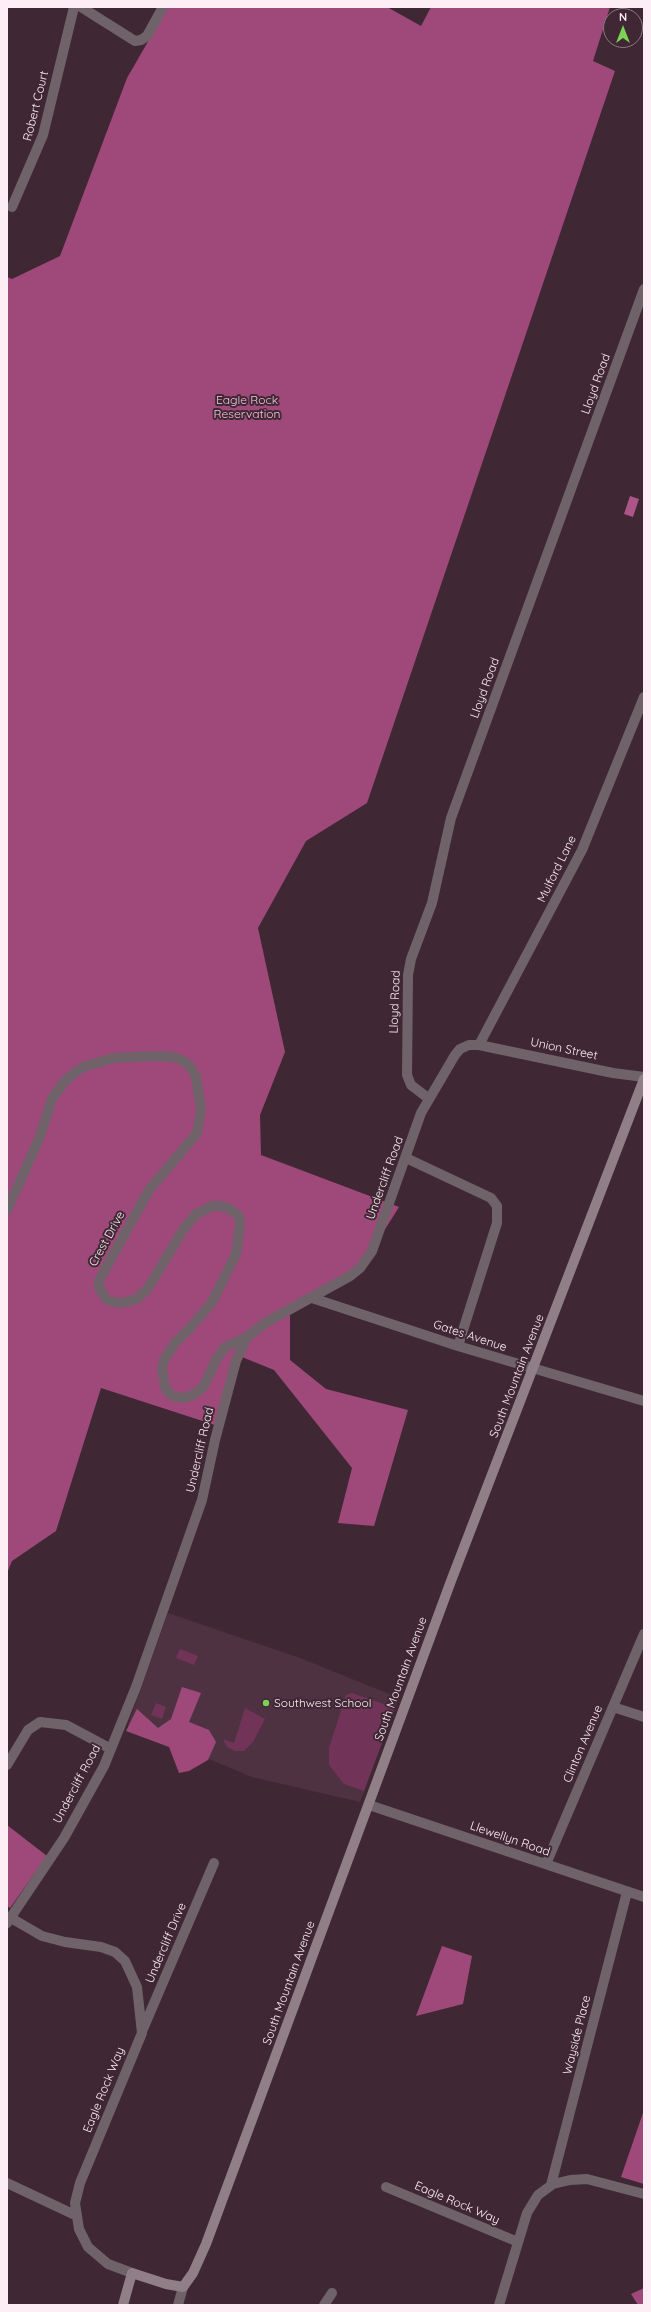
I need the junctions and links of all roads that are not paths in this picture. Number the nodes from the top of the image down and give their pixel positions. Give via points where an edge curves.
1 (74, 7) edge
2 (81, 7) edge
3 (163, 7) edge
4 (12, 207) dead end
5 (644, 290) edge
6 (644, 697) edge
7 (479, 1045) junction
8 (644, 1078) edge
9 (428, 1098) junction
10 (406, 1158) junction
11 (7, 1210) edge
12 (312, 1298) junction
13 (246, 1338) junction
14 (458, 1346) junction
15 (534, 1370) junction
16 (644, 1401) edge
17 (644, 1634) edge
18 (613, 1707) junction
19 (644, 1717) edge
20 (111, 1749) junction
21 (7, 1765) edge
22 (369, 1805) junction
23 (214, 1863) dead end
24 (546, 1864) junction
25 (627, 1892) junction
26 (644, 1897) edge
27 (9, 1920) edge
28 (142, 2032) junction
29 (7, 2183) edge
30 (552, 2186) junction
31 (386, 2187) dead end
32 (644, 2194) edge
33 (75, 2214) junction
34 (518, 2242) junction
35 (132, 2273) junction
36 (183, 2287) junction
37 (332, 2293) dead end
38 (123, 2305) edge
39 (178, 2305) edge
40 (324, 2305) edge
41 (499, 2305) edge

1 - 4 street, Robert Court via 43,135
2 - 3 street via 128,39 138,41 147,36
5 - 9 street, Lloyd Road via 451,818 432,903 411,959 408,975 407,1075 411,1085
6 - 7 street, Mulford Lane via 582,850
7 - 8 street, Union Street
7 - 9 street, Undercliff Road via 469,1045 460,1049
8 - 15 street, South Mountain Avenue
9 - 10 street, Undercliff Road
10 - 12 street, Undercliff Road via 372,1251 360,1268 350,1276
10 - 14 street via 491,1198 497,1206 497,1223
11 - 13 street, Crest Drive via 52,1100 73,1074 83,1067 113,1058 172,1057 182,1060 190,1066 196,1077 201,1109 197,1133 149,1190 103,1273 99,1288 107,1300 114,1302 130,1302 142,1296 195,1215 212,1206 230,1209 239,1216 240,1231 236,1254 212,1302 175,1343 164,1360 162,1370 166,1390 174,1397 184,1398 195,1394 204,1386 224,1348
12 - 13 street, Undercliff Road via 265,1323
12 - 14 street, Gates Avenue
13 - 20 street, Undercliff Road via 236,1361 202,1500 136,1687
14 - 15 street, Gates Avenue
15 - 16 street, Gates Avenue
15 - 22 street, South Mountain Avenue via 451,1581
17 - 18 street, Clinton Avenue
18 - 19 street
18 - 24 street, Clinton Avenue
20 - 21 street via 66,1725 40,1722 28,1730
20 - 27 street, Undercliff Road via 64,1838
22 - 24 street, Llewellyn Road
22 - 36 street, South Mountain Avenue via 206,2244 193,2273
23 - 28 street, Undercliff Drive
24 - 25 street, Llewellyn Road
25 - 26 street, Llewellyn Road
25 - 30 street, Wayside Place
27 - 28 street, Eagle Rock Way via 42,1936 102,1947 115,1952 125,1961 137,1987
28 - 33 street, Eagle Rock Way via 80,2183
29 - 33 street
30 - 32 street via 570,2180 587,2179
30 - 34 street via 538,2195 527,2213
31 - 34 street, Eagle Rock Way
33 - 35 street, Eagle Rock Way via 81,2235 97,2257
34 - 41 street
35 - 36 street, Eagle Rock Way
35 - 38 street
36 - 39 street
37 - 40 street

